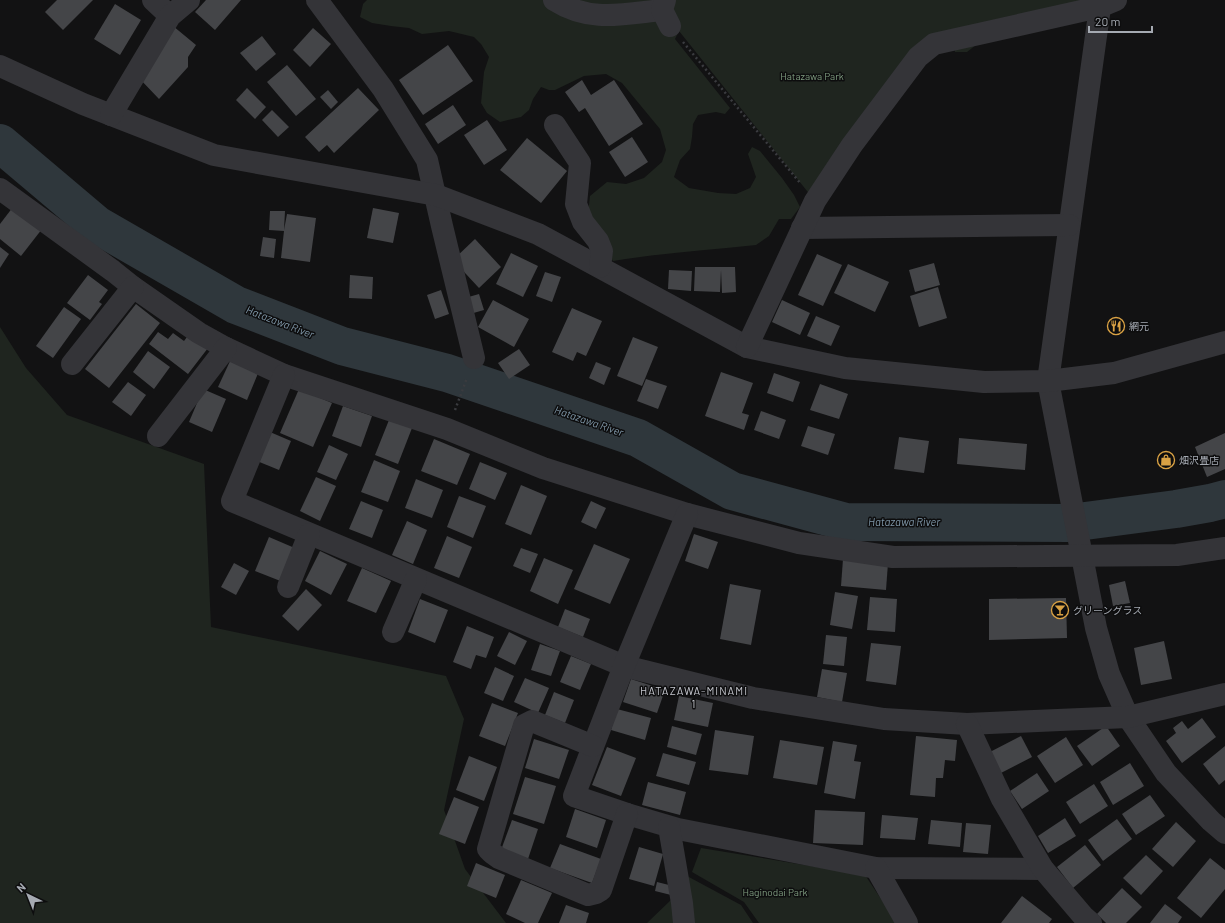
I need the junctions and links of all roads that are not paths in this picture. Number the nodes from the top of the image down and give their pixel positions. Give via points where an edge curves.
1 (153, 0) edge
2 (189, 0) edge
3 (317, 0) edge
4 (554, 0) edge
5 (1105, 2) edge
6 (666, 12) edge
7 (170, 16) junction
8 (0, 66) edge
9 (111, 115) junction
10 (555, 124) dead end
11 (0, 189) edge
12 (436, 195) junction
13 (1069, 225) junction
14 (802, 228) junction
15 (600, 267) junction
16 (133, 287) junction
17 (1225, 342) edge
18 (748, 347) junction
19 (226, 348) junction
20 (474, 358) road end
21 (72, 364) dead end
22 (284, 375) junction
23 (1048, 381) junction
24 (158, 436) dead end
25 (687, 514) junction
26 (310, 534) junction
27 (1225, 548) edge
28 (1081, 555) junction
29 (416, 579) junction
30 (288, 587) dead end
31 (393, 632) dead end
32 (624, 666) junction
33 (1225, 694) edge
34 (1128, 716) junction
35 (967, 724) junction
36 (593, 746) junction
37 (627, 814) junction
38 (669, 827) junction
39 (1225, 833) edge
40 (876, 868) junction
41 (1043, 869) junction
42 (684, 923) edge
43 (907, 923) edge
44 (1091, 923) edge

1 - 7 street
2 - 7 street
3 - 12 street via 383,88 427,160
4 - 6 street via 585,14 607,16
5 - 13 street
5 - 14 street via 934,44 918,57 852,145 815,201
7 - 9 street
8 - 9 street
9 - 12 street via 214,155
10 - 15 street via 580,163 576,204 583,222 602,251
11 - 16 street
12 - 15 street via 538,234
12 - 20 street
13 - 14 street
13 - 23 street
14 - 18 street
15 - 18 street
16 - 19 street via 199,333
16 - 21 street
17 - 23 street via 1114,373
18 - 23 street via 853,368 984,382
19 - 22 street
19 - 24 street
22 - 25 street via 448,429 543,468
22 - 26 street via 232,501
23 - 28 street
25 - 28 street via 799,543 893,557
25 - 32 street
26 - 29 street
26 - 30 street
27 - 28 street via 1177,554
28 - 34 street via 1096,628 1109,674
29 - 31 street
29 - 32 street
32 - 35 street via 753,698 884,720
32 - 36 street
33 - 34 street
34 - 35 street
34 - 39 street via 1166,773
35 - 41 street via 1002,800
36 - 37 street via 574,796
36 - 37 street via 532,721 524,725 488,849 499,858 588,895 596,893 600,890
37 - 38 street
38 - 40 street
38 - 42 street
40 - 41 street
40 - 43 street
41 - 44 street

